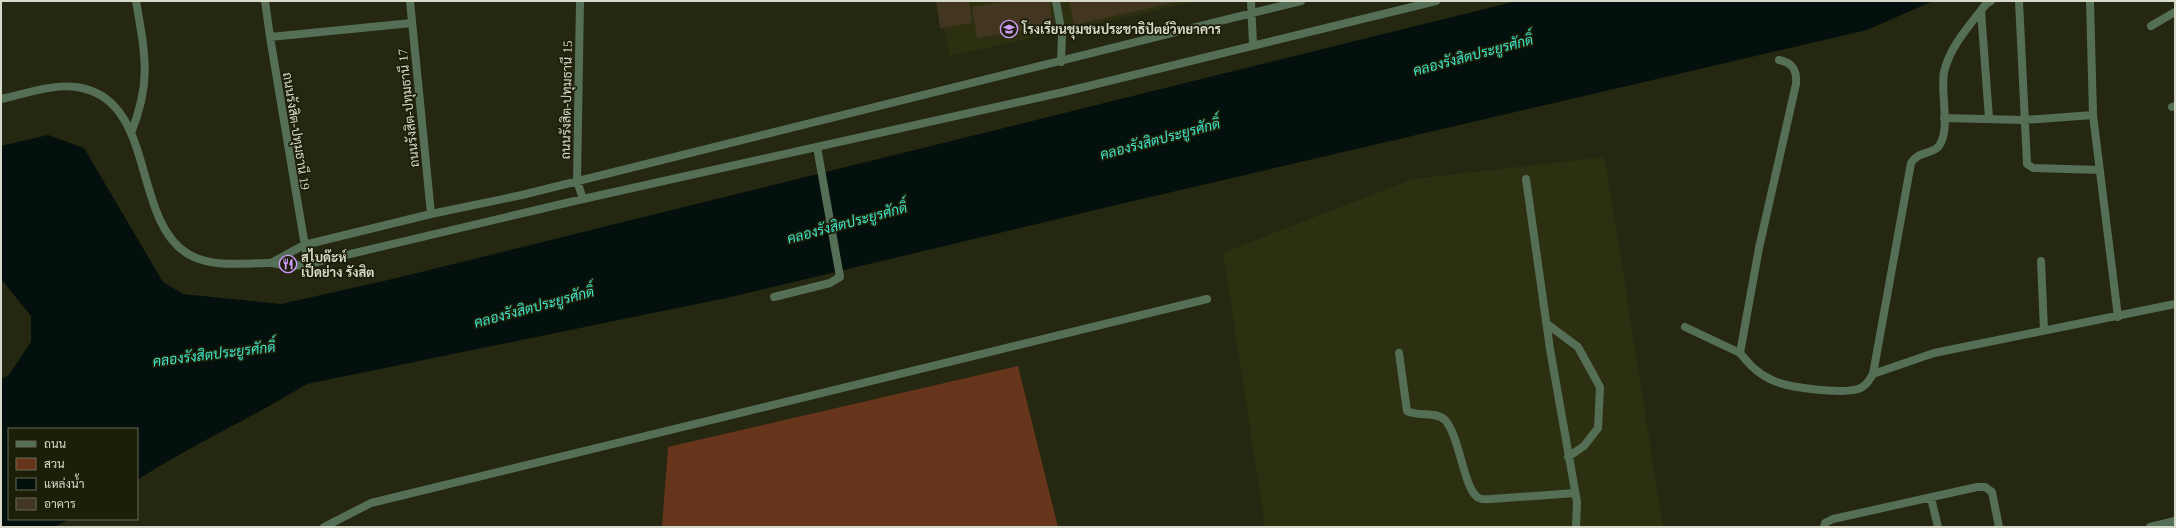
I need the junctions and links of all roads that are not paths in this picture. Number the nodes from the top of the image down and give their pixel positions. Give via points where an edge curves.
1 (136, 1) edge
2 (265, 1) edge
3 (410, 1) edge
4 (580, 1) edge
5 (1056, 1) edge
6 (1251, 1) edge
7 (1301, 1) edge
8 (1436, 1) edge
9 (1991, 1) edge
10 (2020, 1) edge
11 (2090, 1) edge
12 (1981, 11) junction
13 (1251, 12) junction
14 (2175, 12) edge
15 (412, 23) junction
16 (2151, 26) dead end
17 (270, 37) junction
18 (1253, 45) junction
19 (1779, 60) dead end
20 (1061, 62) junction
21 (1, 99) edge
22 (2092, 115) junction
23 (1944, 118) junction
24 (1989, 118) junction
25 (2024, 120) junction
26 (131, 133) junction
27 (817, 147) junction
28 (2100, 170) junction
29 (1526, 179) dead end
30 (576, 181) junction
31 (583, 199) junction
32 (431, 214) junction
33 (304, 245) junction
34 (2041, 261) dead end
35 (271, 263) junction
36 (308, 264) junction
37 (774, 297) dead end
38 (1207, 299) dead end
39 (2175, 304) edge
40 (2118, 317) junction
41 (1547, 324) junction
42 (1685, 327) dead end
43 (2044, 330) junction
44 (1399, 353) dead end
45 (1740, 353) junction
46 (1873, 374) junction
47 (1568, 457) junction
48 (1575, 493) junction
49 (1931, 498) junction
50 (2175, 521) edge
51 (1996, 526) edge
52 (324, 527) edge
53 (1576, 527) edge
54 (1824, 527) edge
55 (1938, 527) edge
56 (2150, 527) edge

1 - 26 street via 146,63 141,109
2 - 17 street, ถนนรังสิต-ปทุมธานี 19
3 - 15 street, ถนนรังสิต-ปทุมธานี 17
4 - 30 street, ถนนรังสิต-ปทุมธานี 15
5 - 20 street via 1062,35
6 - 13 street
7 - 13 street
8 - 18 street
9 - 12 street
10 - 25 street
11 - 22 street
12 - 23 street via 1948,59 1943,91
12 - 24 street
13 - 18 street
13 - 20 street
14 - 16 street
15 - 17 street
15 - 32 street, ถนนรังสิต-ปทุมธานี 17
17 - 33 street, ถนนรังสิต-ปทุมธานี 19
18 - 27 street via 1068,91
19 - 45 street via 1793,66 1797,75 1796,84 1759,248
20 - 30 street
21 - 26 street via 58,88 81,88 112,102
22 - 25 street
22 - 28 street
23 - 24 street
23 - 46 street via 1939,146 1915,156 1911,163
24 - 25 street
25 - 28 street via 2029,167
26 - 35 street via 154,203 166,231 177,246 190,255 213,262
27 - 31 street
27 - 37 street via 840,277 836,281
28 - 40 street
29 - 41 street
30 - 31 street, ถนนรังสิต-ปทุมธานี 15
30 - 32 street
31 - 36 street
32 - 33 street
33 - 35 street
33 - 36 street, ถนนรังสิต-ปทุมธานี 19
34 - 43 street
35 - 36 street via 289,266
38 - 52 street via 371,503
39 - 40 street
40 - 43 street
41 - 47 street
41 - 47 street via 1578,347 1600,387 1598,428 1584,446
42 - 45 street
43 - 46 street via 1934,353
44 - 48 street via 1407,412 1444,419 1459,448 1472,493 1479,499
45 - 46 street via 1753,370 1772,380 1828,392 1859,389
47 - 48 street
48 - 53 street
49 - 51 street via 1984,487 1992,492
49 - 54 street via 1832,519
49 - 55 street
50 - 56 street

